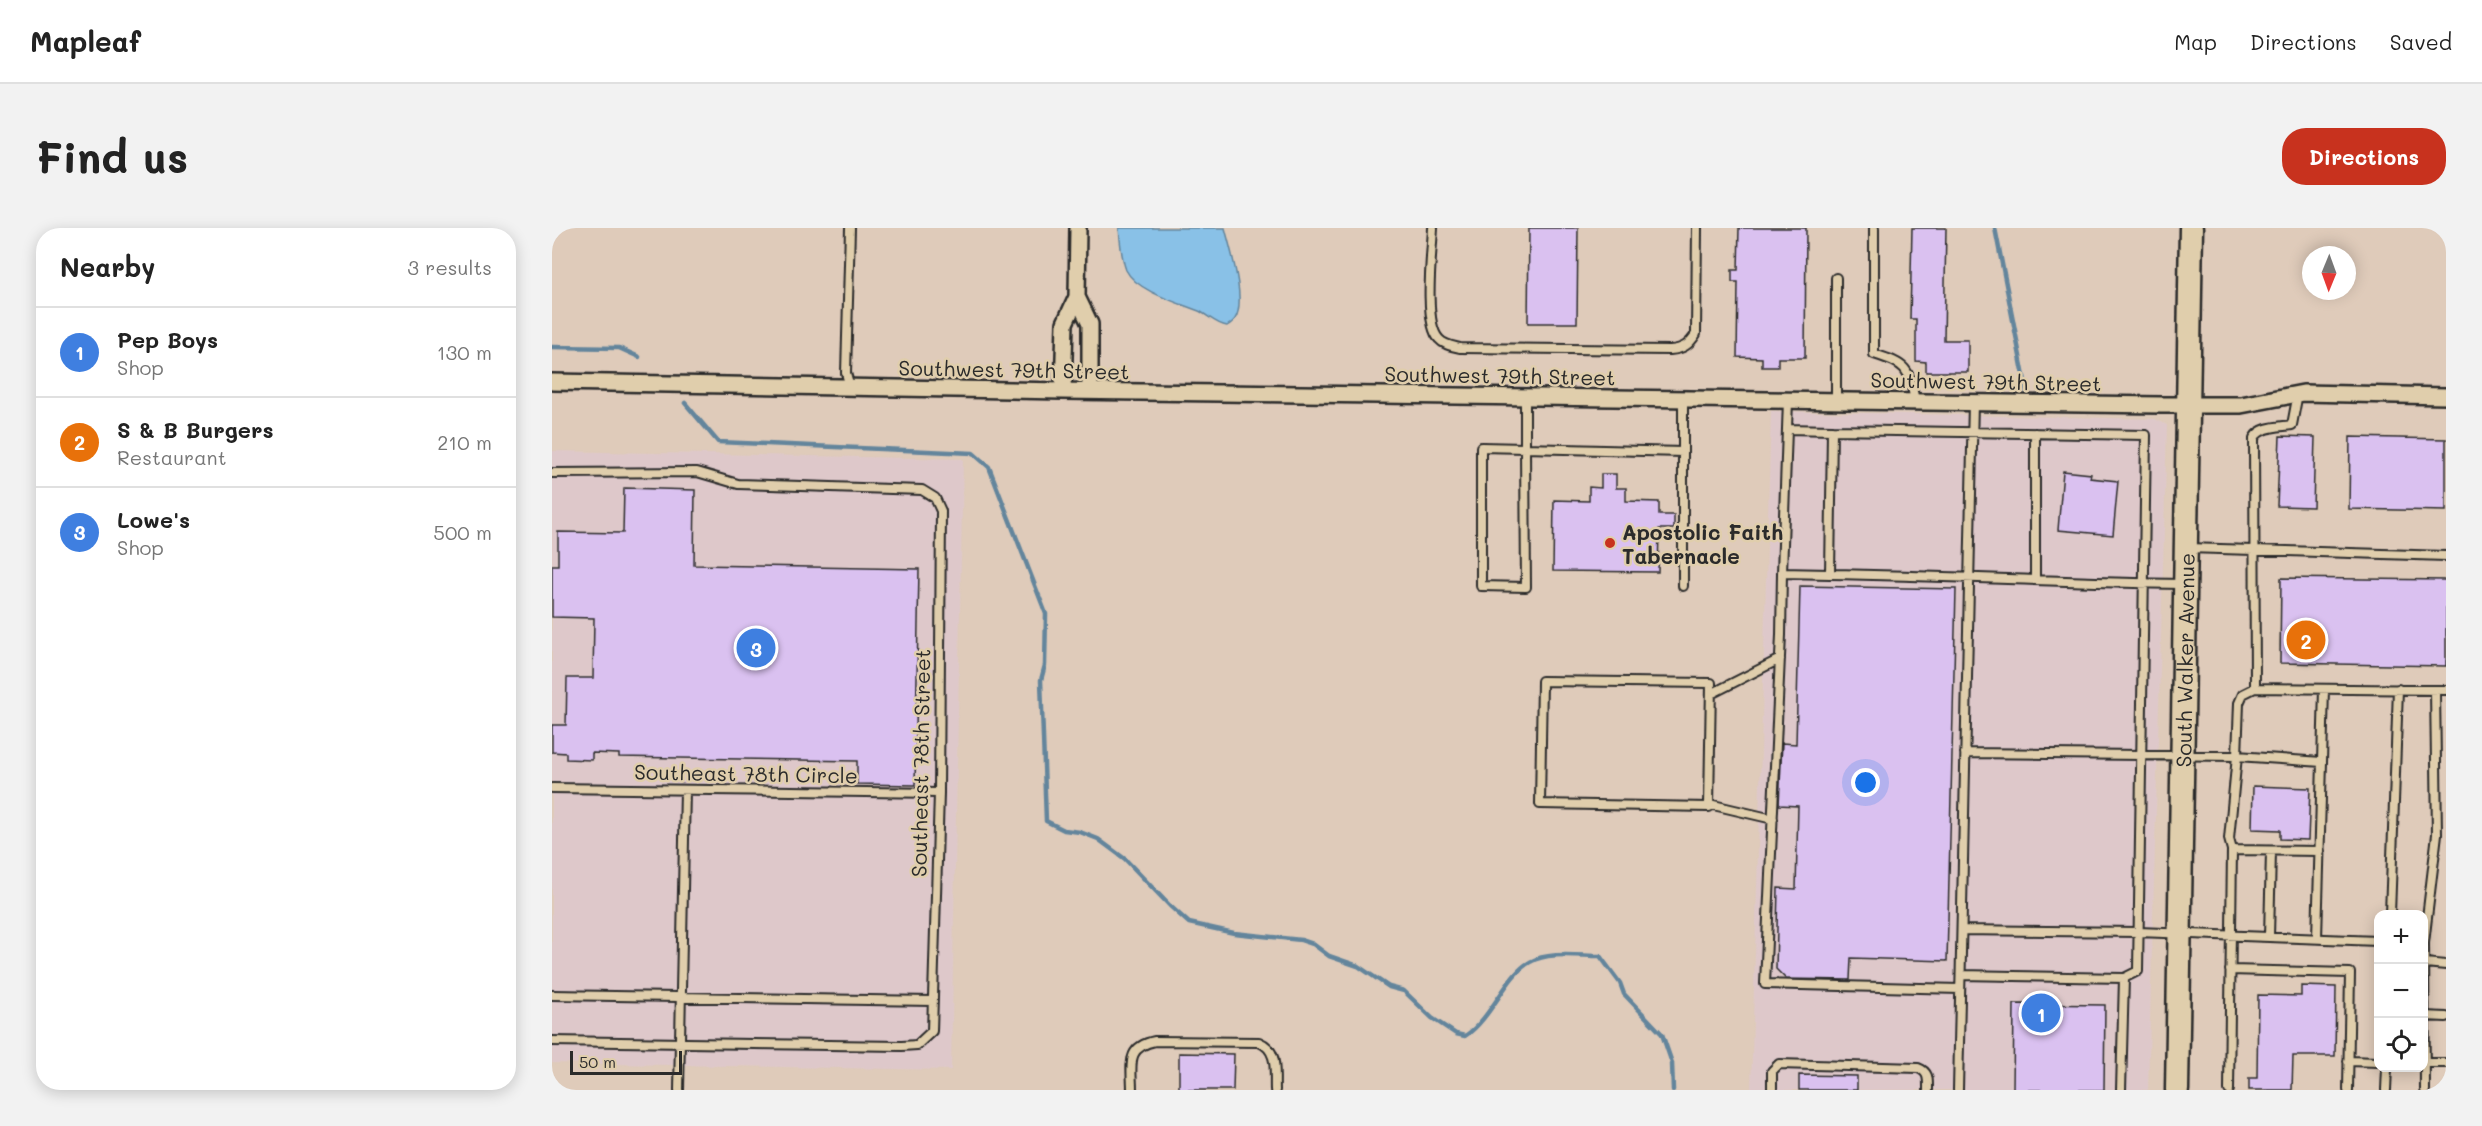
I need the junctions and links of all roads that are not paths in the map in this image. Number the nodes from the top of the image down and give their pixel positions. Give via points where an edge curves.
1 (850, 228) edge
2 (1078, 228) edge
3 (1433, 228) edge
4 (1697, 228) edge
5 (1874, 228) edge
6 (2191, 228) edge
7 (1836, 278) dead end
8 (1077, 297) junction
9 (552, 381) edge
10 (850, 387) junction
11 (1063, 391) junction
12 (1090, 391) junction
13 (2298, 393) junction
14 (1525, 396) junction
15 (2446, 396) edge
16 (1683, 398) junction
17 (1788, 400) junction
18 (1836, 400) junction
19 (1915, 401) junction
20 (1973, 402) junction
21 (2187, 405) junction
22 (1787, 429) junction
23 (1833, 430) junction
24 (1972, 431) junction
25 (2035, 433) junction
26 (1525, 448) junction
27 (1683, 452) junction
28 (552, 472) edge
29 (2186, 548) junction
30 (2254, 550) junction
31 (2446, 556) edge
32 (1782, 573) junction
33 (1830, 574) junction
34 (1969, 576) junction
35 (2035, 579) junction
36 (2144, 583) junction
37 (2186, 584) junction
38 (1683, 586) dead end
39 (1780, 659) junction
40 (2255, 688) junction
41 (2324, 689) junction
42 (2398, 689) junction
43 (2435, 690) junction
44 (2446, 690) edge
45 (1711, 694) junction
46 (1965, 753) junction
47 (2141, 756) junction
48 (2183, 756) junction
49 (2237, 756) junction
50 (2322, 762) junction
51 (552, 788) edge
52 (686, 790) junction
53 (939, 794) junction
54 (1709, 804) junction
55 (1773, 819) junction
56 (2232, 850) junction
57 (2271, 850) junction
58 (2320, 851) junction
59 (2390, 910) edge
60 (2428, 910) edge
61 (1962, 930) junction
62 (2138, 933) junction
63 (2180, 934) junction
64 (2231, 936) junction
65 (2270, 937) junction
66 (2318, 938) junction
67 (2374, 941) edge
68 (2428, 963) edge
69 (2446, 964) edge
70 (2230, 970) junction
71 (1961, 975) junction
72 (2124, 978) junction
73 (1960, 989) junction
74 (552, 995) edge
75 (681, 996) junction
76 (933, 1001) junction
77 (2428, 1016) edge
78 (2446, 1017) edge
79 (552, 1041) edge
80 (680, 1043) junction
81 (2349, 1061) junction
82 (2374, 1062) edge
83 (2428, 1063) edge
84 (2446, 1063) edge
85 (2387, 1072) edge
86 (2424, 1072) edge
87 (679, 1090) edge
88 (1132, 1090) edge
89 (1275, 1090) edge
90 (1772, 1090) edge
91 (1928, 1090) edge
92 (1958, 1090) edge
93 (2121, 1090) edge
94 (2177, 1090) edge
95 (2229, 1090) edge
96 (2348, 1090) edge
97 (2386, 1090) edge
98 (2425, 1090) edge

1 - 10 lane via 846,372
2 - 8 street
3 - 4 lane via 1430,319 1437,338 1445,344 1460,348 1670,350 1681,349 1696,334
5 - 19 lane via 1874,354 1898,362 1909,374
6 - 21 main road, South Walker Avenue
7 - 18 lane
8 - 11 street via 1065,323
8 - 12 street via 1090,324
9 - 10 street, Southwest 79th Street
10 - 11 street, Southwest 79th Street
11 - 12 street, Southwest 79th Street
12 - 14 street, Southwest 79th Street
13 - 15 street, Southwest 79th Street
13 - 21 street, Southwest 79th Street via 2241,405
13 - 30 lane via 2292,425 2257,432 2254,438
14 - 16 street, Southwest 79th Street
14 - 26 lane
16 - 17 street, Southwest 79th Street
16 - 27 lane
17 - 18 street, Southwest 79th Street
17 - 22 lane
18 - 19 street, Southwest 79th Street
19 - 20 street, Southwest 79th Street
20 - 21 street, Southwest 79th Street
20 - 24 lane
21 - 29 main road, South Walker Avenue
22 - 23 lane
22 - 32 lane
23 - 24 lane
23 - 33 lane
24 - 25 lane
24 - 34 lane
25 - 35 lane
25 - 36 lane via 2146,435
26 - 26 lane via 1526,587 1481,586 1481,447
26 - 27 lane
27 - 38 lane
28 - 53 lane, Southeast 78th Street via 697,472 738,484 922,490 935,498 941,511
29 - 30 lane
29 - 37 main road, South Walker Avenue
30 - 31 lane
30 - 40 lane
32 - 33 lane
32 - 39 lane
33 - 34 lane
34 - 35 lane
34 - 46 lane
35 - 36 lane
36 - 37 lane
36 - 47 lane
37 - 48 main road, South Walker Avenue
39 - 45 lane
39 - 55 lane
40 - 41 lane
40 - 49 lane via 2242,694 2238,703
41 - 42 lane
41 - 50 lane
42 - 43 lane
42 - 59 lane
43 - 44 lane
43 - 60 lane via 2437,834
45 - 54 lane
45 - 54 lane via 1711,683 1542,681 1540,804
46 - 47 lane
46 - 61 lane
47 - 48 lane
47 - 62 lane
48 - 49 lane
48 - 63 main road, South Walker Avenue
49 - 50 lane
49 - 56 lane via 2229,839
50 - 58 lane
51 - 52 lane, Southeast 78th Circle
52 - 53 lane, Southeast 78th Circle
52 - 75 lane
53 - 76 lane, Southeast 78th Street
54 - 55 lane
55 - 73 lane via 1765,984
56 - 57 lane
56 - 64 lane
57 - 58 lane
57 - 65 lane
58 - 66 lane
61 - 62 lane
61 - 71 lane
62 - 63 lane
62 - 72 lane via 2138,971
63 - 64 lane
63 - 94 main road, South Walker Avenue
64 - 65 lane
64 - 70 lane
65 - 66 lane
66 - 67 lane
68 - 69 lane
70 - 81 lane via 2350,973
70 - 95 lane
71 - 72 lane
71 - 73 lane
72 - 93 lane
73 - 92 lane
74 - 75 lane
75 - 76 lane
75 - 80 lane
76 - 80 lane, Southeast 78th Street via 932,1031 917,1045
77 - 78 lane
79 - 80 lane, Southeast 78th Street
80 - 87 lane
81 - 82 lane
81 - 96 lane
83 - 84 lane
85 - 97 lane
86 - 98 lane
88 - 89 lane via 1133,1052 1155,1041 1259,1042 1271,1049
90 - 91 lane via 1772,1071 1779,1064 1918,1068 1926,1071

